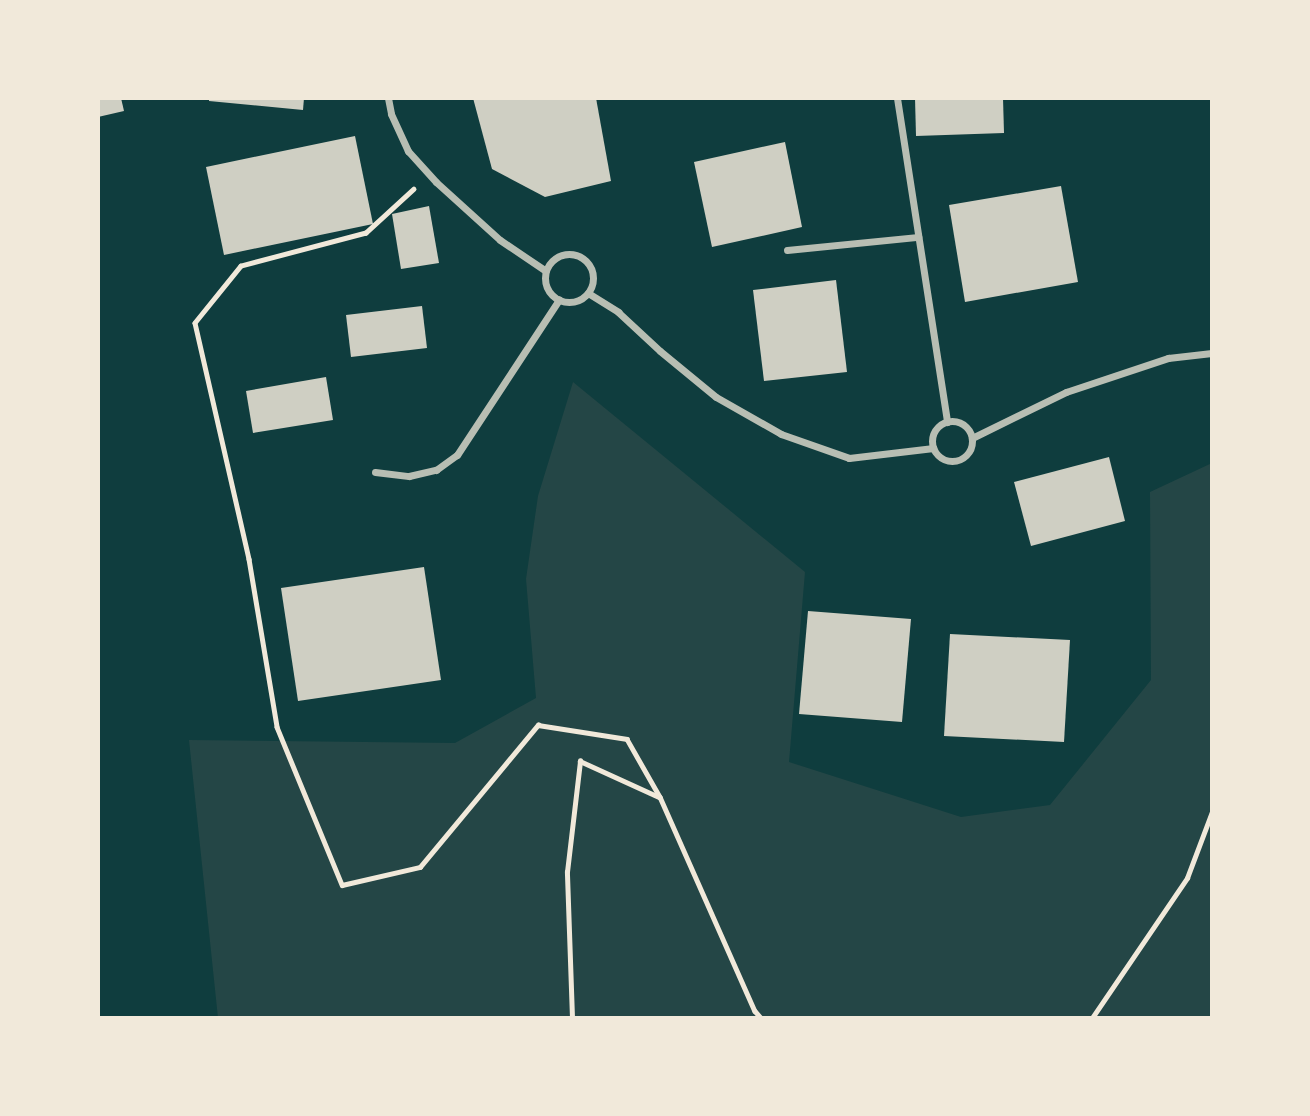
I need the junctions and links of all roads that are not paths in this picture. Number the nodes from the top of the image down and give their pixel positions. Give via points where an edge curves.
1 (388, 98) edge
2 (897, 98) edge
3 (918, 237) junction
4 (787, 250) dead end
5 (546, 271) junction
6 (588, 293) junction
7 (559, 300) junction
8 (1212, 353) edge
9 (947, 422) junction
10 (972, 438) junction
11 (933, 448) junction
12 (375, 472) dead end

1 - 5 street via 408,151 436,182 500,240
2 - 3 street
3 - 4 street
3 - 9 street
5 - 6 street via 554,259 576,255 592,271
5 - 7 street via 546,285
6 - 7 street via 578,300
6 - 11 street via 618,312 716,397 781,434 849,458
7 - 12 street via 457,455 436,470 409,476
8 - 10 street via 1168,358 1066,392
9 - 10 street via 965,426
9 - 11 street via 933,435
10 - 11 street via 970,451 954,462 941,458

